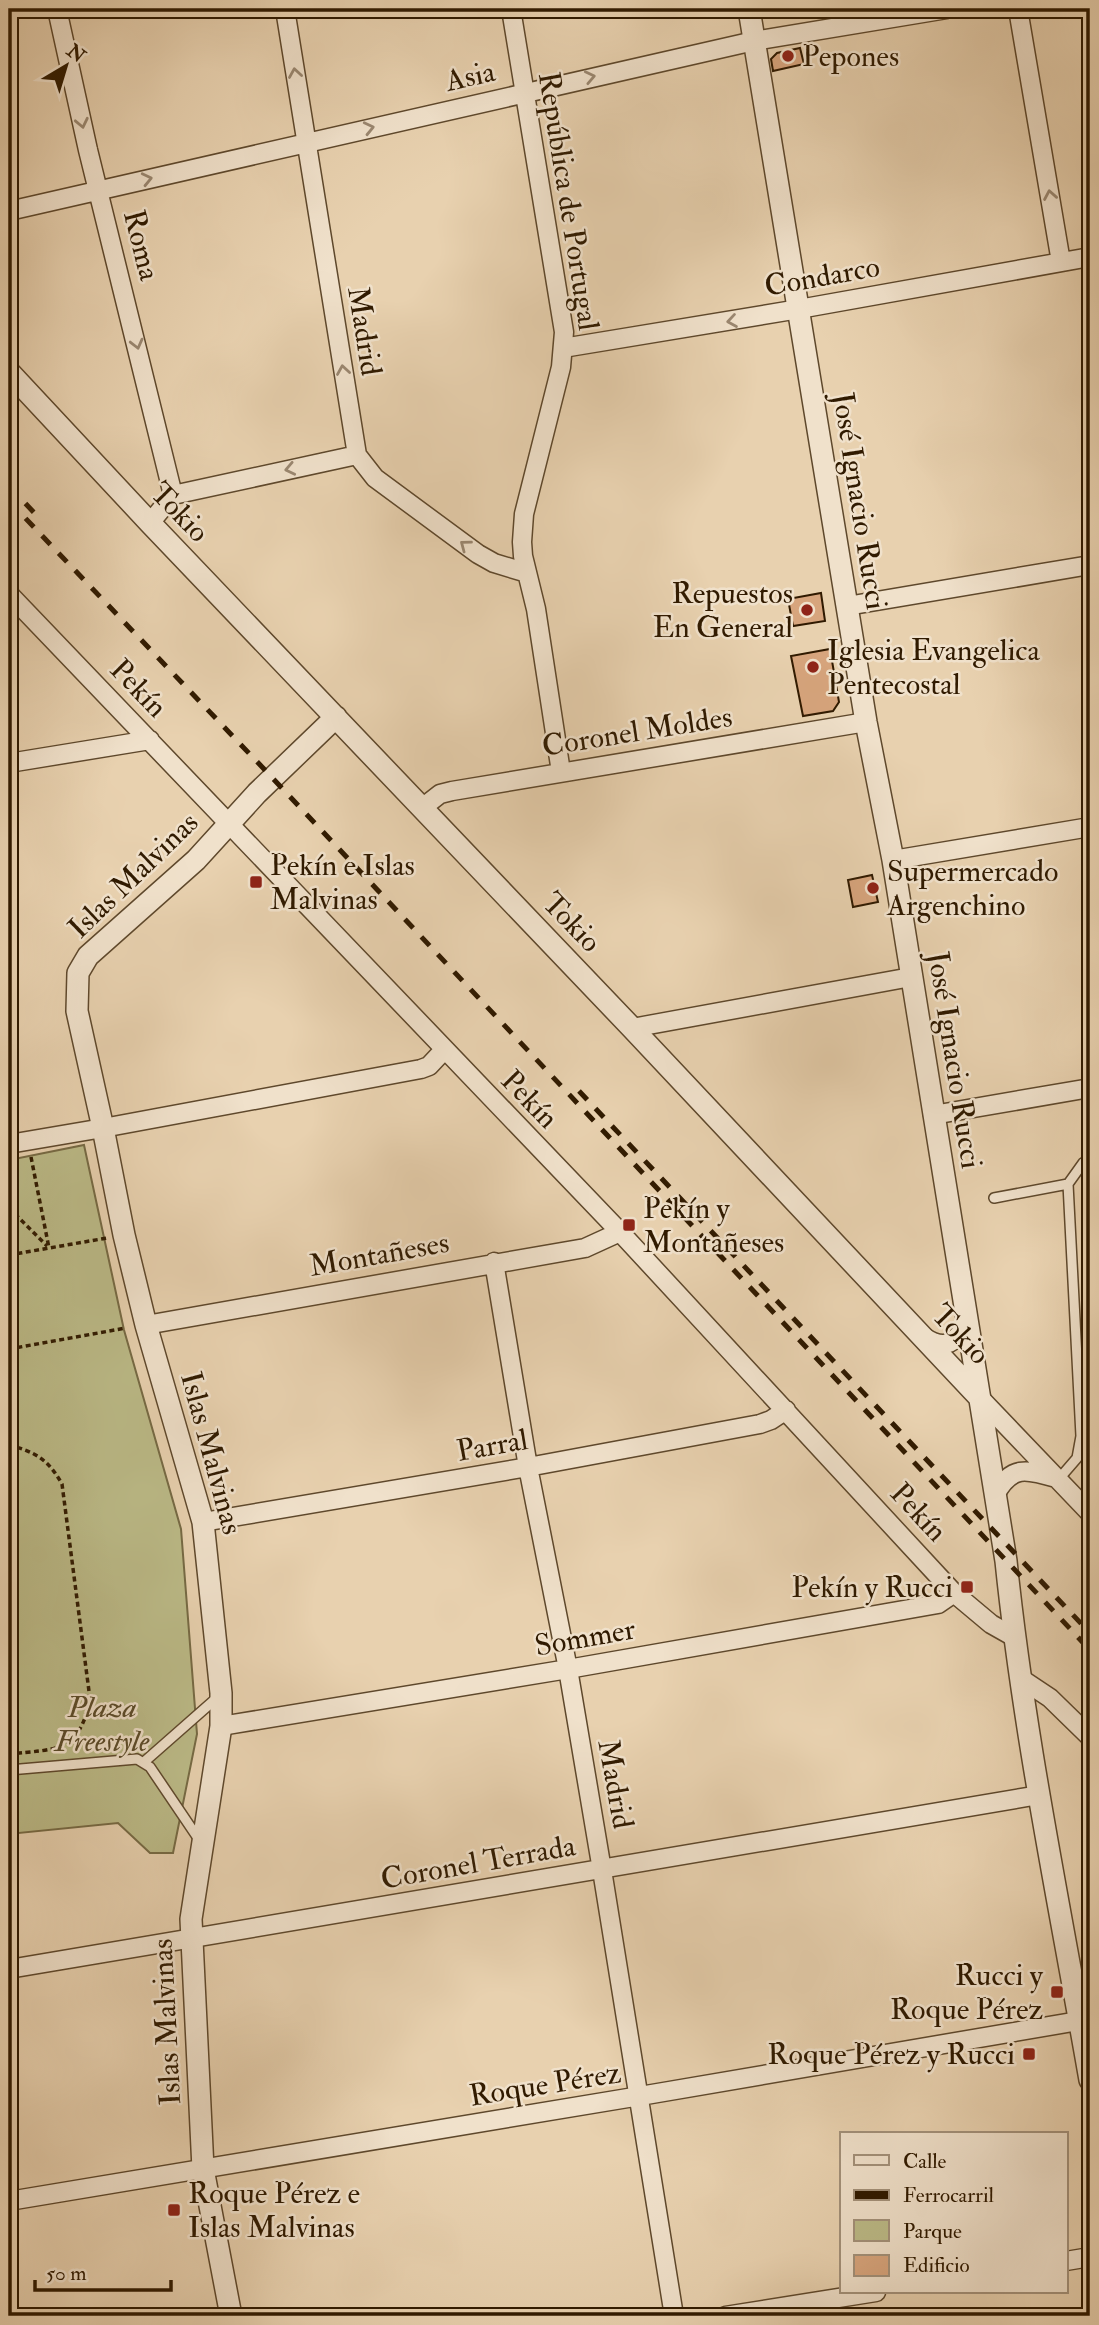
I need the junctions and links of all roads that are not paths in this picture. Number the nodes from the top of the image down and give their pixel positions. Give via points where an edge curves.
1 (57, 9) edge
2 (285, 9) edge
3 (511, 9) edge
4 (749, 9) edge
5 (947, 9) edge
6 (1018, 9) edge
7 (754, 41) junction
8 (525, 92) junction
9 (306, 143) junction
10 (100, 190) junction
11 (9, 211) edge
12 (1090, 257) edge
13 (1061, 262) junction
14 (799, 309) junction
15 (564, 348) junction
16 (9, 372) edge
17 (357, 455) junction
18 (173, 495) junction
19 (150, 523) junction
20 (1090, 565) edge
21 (527, 573) junction
22 (9, 594) edge
23 (847, 606) junction
24 (336, 717) junction
25 (866, 722) junction
26 (150, 740) junction
27 (9, 763) edge
28 (561, 772) junction
29 (422, 808) junction
30 (229, 823) junction
31 (1090, 827) edge
32 (893, 860) junction
33 (911, 977) junction
34 (632, 1028) junction
35 (444, 1050) junction
36 (1090, 1088) edge
37 (933, 1115) junction
38 (103, 1128) junction
39 (9, 1144) edge
40 (1090, 1159) edge
41 (1068, 1184) junction
42 (994, 1198) dead end
43 (620, 1232) junction
44 (494, 1262) junction
45 (967, 1322) junction
46 (146, 1325) junction
47 (921, 1335) junction
48 (979, 1397) junction
49 (786, 1410) junction
50 (528, 1467) junction
51 (1057, 1479) junction
52 (995, 1495) junction
53 (1090, 1513) edge
54 (203, 1522) junction
55 (954, 1593) junction
56 (1014, 1637) junction
57 (568, 1669) junction
58 (1020, 1678) junction
59 (221, 1693) junction
60 (221, 1726) junction
61 (1090, 1737) edge
62 (144, 1762) junction
63 (9, 1770) edge
64 (1039, 1795) junction
65 (202, 1845) junction
66 (602, 1870) junction
67 (192, 1939) junction
68 (9, 1969) edge
69 (1085, 2019) edge
70 (1090, 2080) edge
71 (640, 2096) junction
72 (203, 2168) junction
73 (9, 2201) edge
74 (1090, 2257) edge
75 (1068, 2261) edge
76 (863, 2294) edge
77 (231, 2316) edge
78 (674, 2316) edge
79 (725, 2316) edge

1 -> 10 street, Roma
9 -> 2 street, Madrid
3 - 8 street, República de Portugal
4 - 7 street, José Ignacio Rucci
5 - 7 street, Asia
13 -> 6 street
8 -> 7 street, Asia
7 - 14 street, José Ignacio Rucci
9 -> 8 street, Asia
8 - 15 street, República de Portugal
10 -> 9 street, Asia
17 -> 9 street, Madrid
10 - 11 street, Asia
10 -> 18 street, Roma
12 - 13 street, Condarco
13 - 14 street, Condarco
14 -> 15 street, Condarco
14 - 23 street, José Ignacio Rucci
15 - 21 street, República de Portugal via 524,514
16 - 19 street, Tokio
17 -> 18 street
21 -> 17 street via 478,554 375,478
18 - 19 street
19 - 24 street, Tokio
20 - 23 street
21 - 28 street, República de Portugal
22 - 26 street, Pekín
23 - 25 street, José Ignacio Rucci
24 - 29 street, Tokio
24 - 30 street, Islas Malvinas
25 - 28 street, Coronel Moldes
25 - 32 street, José Ignacio Rucci
26 - 27 street
26 - 30 street, Pekín
28 - 29 street, Coronel Moldes via 440,794
29 - 34 street, Tokio
30 - 35 street, Pekín
30 - 38 street, Islas Malvinas via 196,860 88,956 78,973 76,1011
31 - 32 street
32 - 33 street, José Ignacio Rucci
33 - 34 street
33 - 37 street, José Ignacio Rucci
34 - 47 street, Tokio
35 - 38 street via 421,1069
35 - 43 street, Pekín
36 - 37 street
37 - 45 street, José Ignacio Rucci
38 - 39 street
38 - 46 street, Islas Malvinas
40 - 41 lane
41 - 42 lane
41 - 51 lane via 1081,1436 1077,1458
43 - 44 street, Montañeses via 585,1248
43 - 49 street, Pekín
44 - 46 street, Montañeses
44 - 50 street, Madrid
45 - 47 street via 960,1336 944,1344
45 - 48 street, José Ignacio Rucci
46 - 54 street, Islas Malvinas
47 - 48 street, Tokio
48 - 51 street, Tokio
48 - 52 street, José Ignacio Rucci
49 - 50 street, Parral via 760,1424
49 - 55 street, Pekín
50 - 54 street, Parral
50 - 57 street, Madrid
51 - 52 street via 1021,1471 1002,1482
51 - 53 street, Tokio
52 - 56 street, José Ignacio Rucci
54 - 59 street, Islas Malvinas
55 - 56 street, Pekín
55 - 57 street, Sommer via 938,1604
56 - 58 street, José Ignacio Rucci
57 - 60 street, Sommer
57 - 66 street, Madrid
58 - 61 street via 1050,1698
58 - 64 street, José Ignacio Rucci
59 - 60 street, Islas Malvinas
59 - 62 lane
60 - 65 street, Islas Malvinas
62 - 63 lane via 130,1758
62 - 65 lane
64 - 66 street, Coronel Terrada
64 - 69 street, José Ignacio Rucci
65 - 67 street, Islas Malvinas
66 - 67 street, Coronel Terrada
66 - 71 street, Madrid
67 - 68 street, Coronel Terrada
67 - 72 street, Islas Malvinas
69 - 70 street, José Ignacio Rucci
69 - 71 street, Roque Pérez
71 - 72 street, Roque Pérez
71 - 78 street, Madrid
72 - 73 street, Roque Pérez
72 - 77 street, Islas Malvinas
74 - 75 street
76 - 79 street

